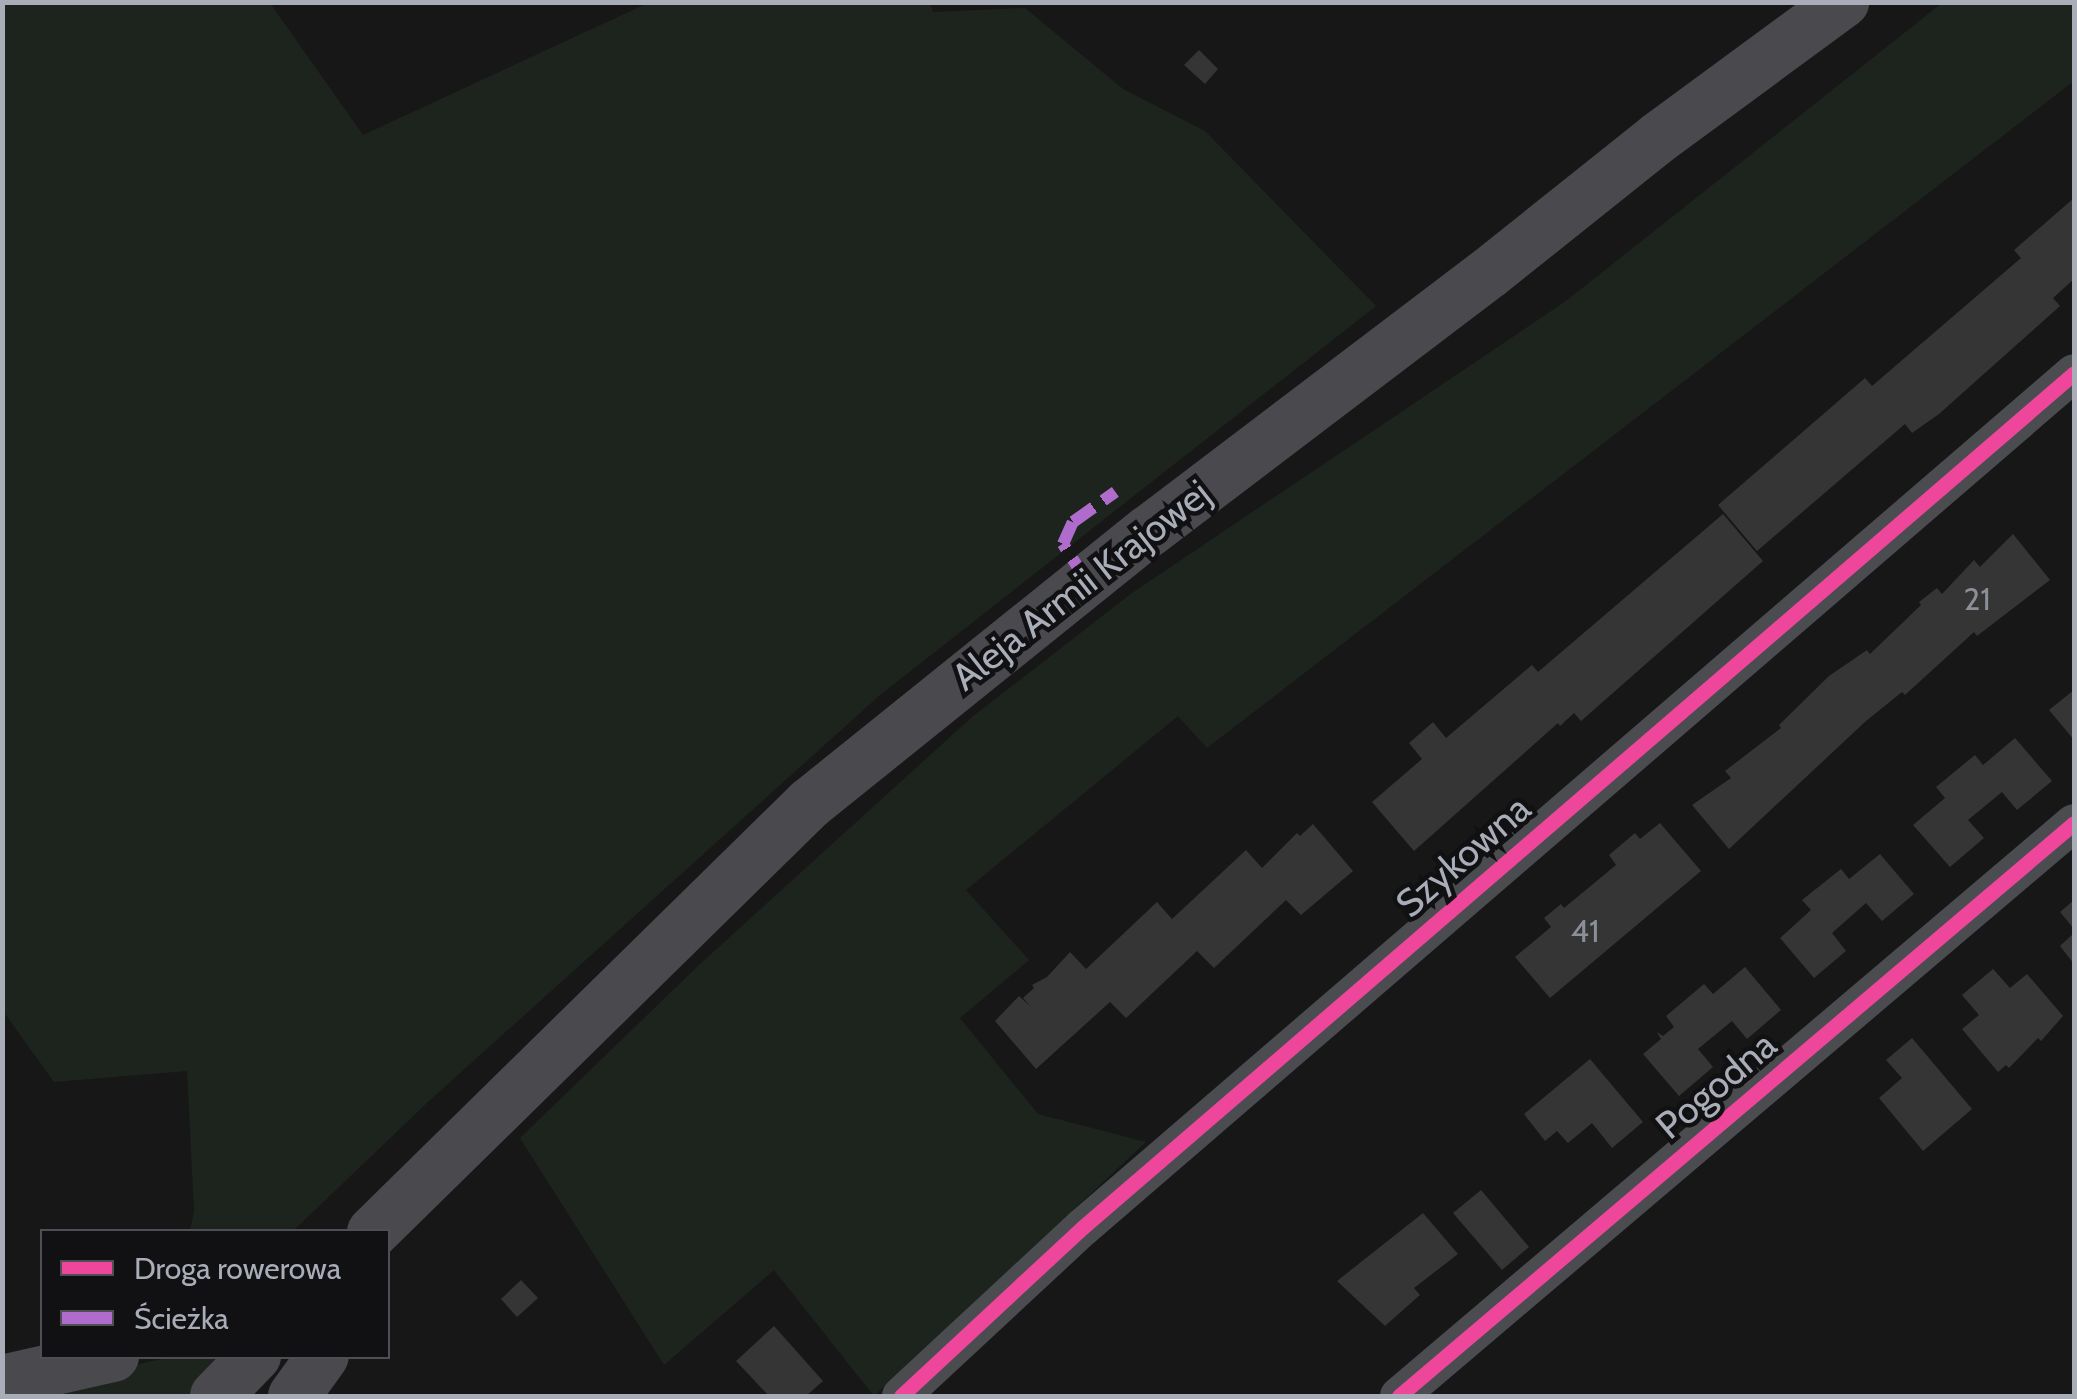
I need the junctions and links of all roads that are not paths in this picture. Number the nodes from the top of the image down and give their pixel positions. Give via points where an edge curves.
1 (1843, 2) edge
2 (2074, 373) edge
3 (2074, 823) edge
4 (448, 1154) junction
5 (376, 1229) edge
6 (390, 1260) edge
7 (100, 1359) edge
8 (252, 1359) edge
9 (321, 1359) edge
10 (2, 1381) edge
11 (216, 1396) edge
12 (294, 1396) edge
13 (902, 1396) edge
14 (1399, 1396) edge

1 - 4 main road, Aleja Armii Krajowej via 962,677 809,804
2 - 13 street, Szykowna via 1083,1227
3 - 14 street, Pogodna
4 - 5 main road, Aleja Armii Krajowej
4 - 6 main road
7 - 10 main road
8 - 11 main road
9 - 12 main road

